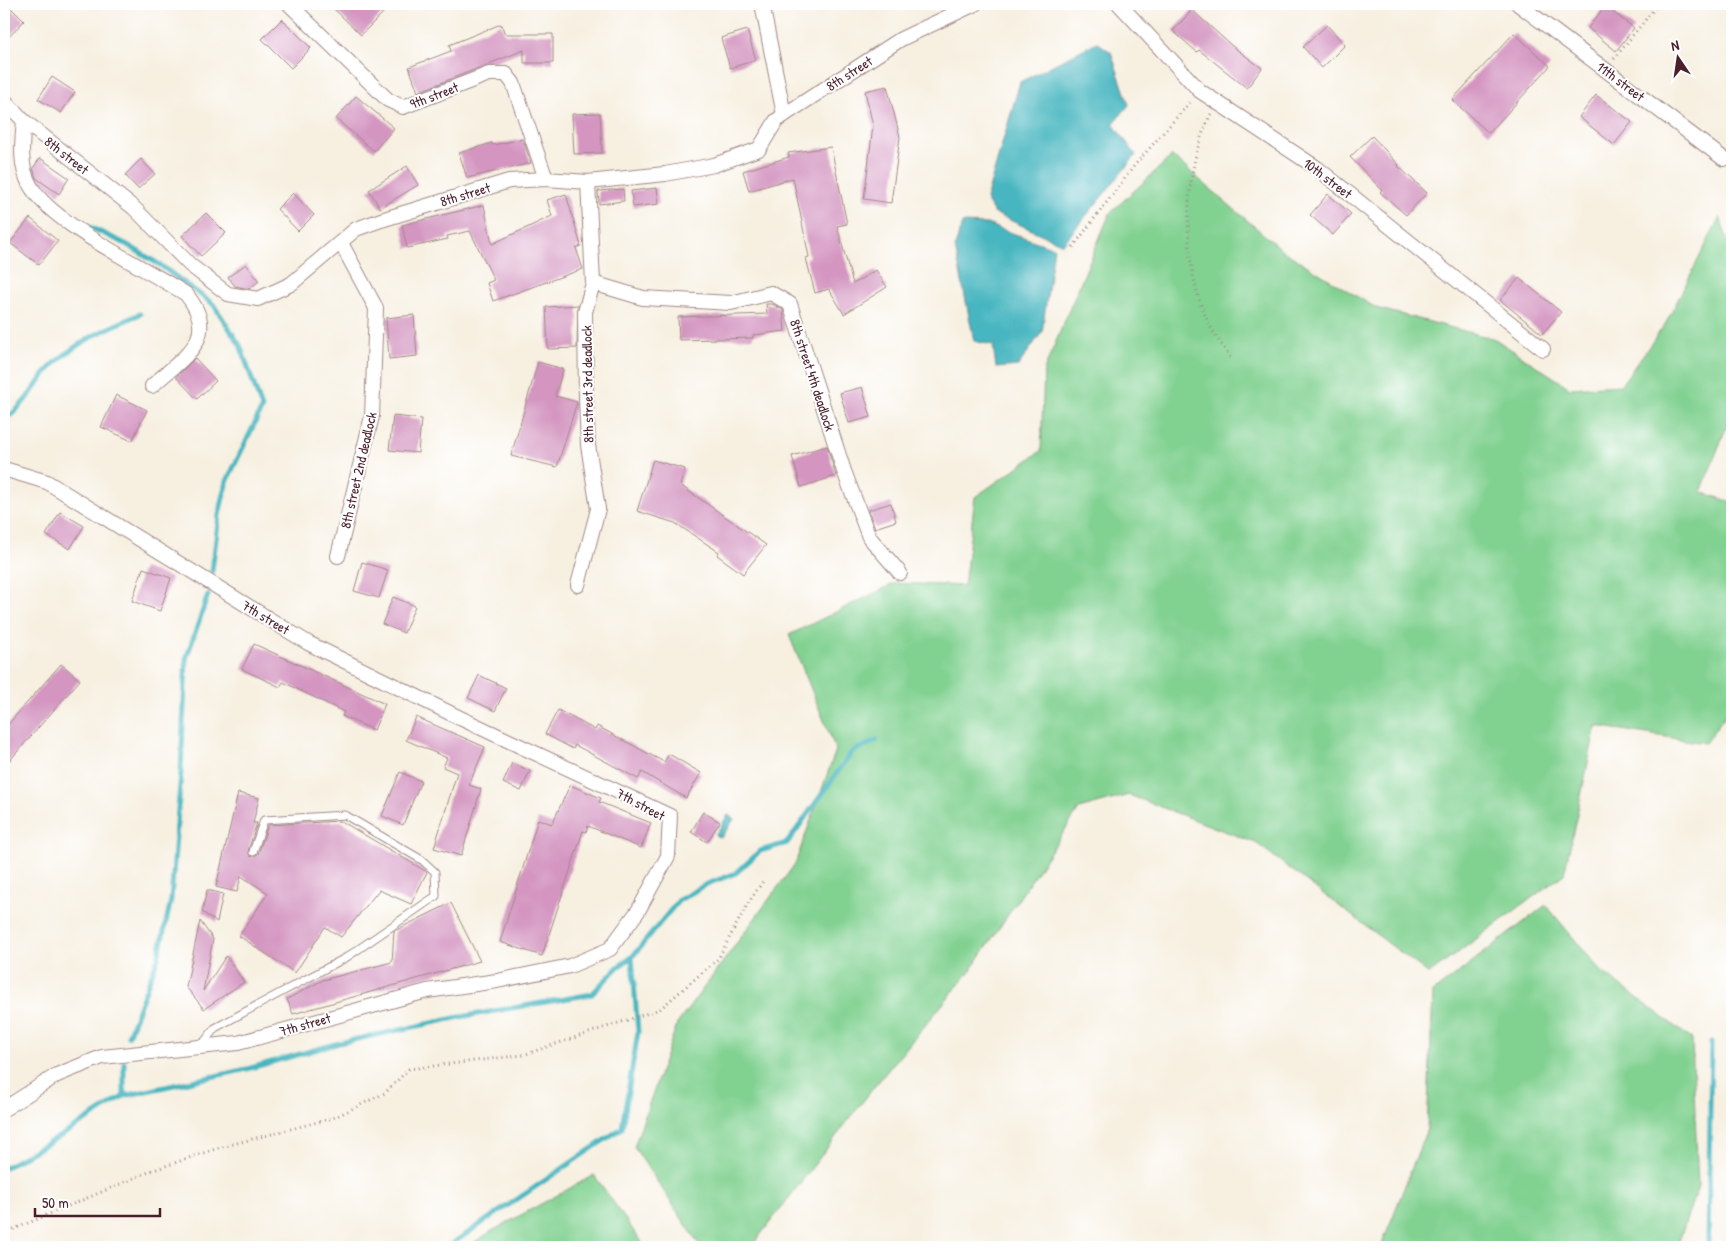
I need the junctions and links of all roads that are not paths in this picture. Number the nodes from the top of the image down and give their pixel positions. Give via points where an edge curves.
1 (289, 4) edge
2 (762, 4) edge
3 (975, 4) edge
4 (1119, 4) edge
5 (1518, 4) edge
6 (4, 100) edge
7 (784, 115) junction
8 (24, 121) junction
9 (1724, 159) dead end
10 (546, 179) junction
11 (588, 182) junction
12 (342, 243) junction
13 (593, 283) junction
14 (1543, 349) dead end
15 (152, 386) dead end
16 (4, 469) edge
17 (338, 556) dead end
18 (900, 573) dead end
19 (578, 585) dead end
20 (253, 852) dead end
21 (199, 1048) junction
22 (4, 1109) edge

1 - 10 street, 9th street via 388,100 403,107 489,74 506,74 513,83
2 - 7 street
3 - 7 street, 8th street via 901,39
4 - 14 street, 10th street via 1200,91 1317,168
5 - 9 street, 11th street
6 - 8 street, 8th street
7 - 11 street, 8th street via 776,121 759,149 714,165
8 - 12 street, 8th street via 134,208 190,265 228,294 258,299 291,284
8 - 15 street via 23,166 30,186 76,229 186,294 197,308 201,328 198,344
10 - 11 street, 8th street
10 - 12 street, 8th street via 508,181 381,220 356,229
11 - 13 street, 8th street 3rd deadlock
12 - 17 street, 8th street 2nd deadlock via 376,308 372,416
13 - 18 street, 8th street 4th deadlock via 643,298 731,303 771,293 790,304 844,472 869,538
13 - 19 street, 8th street 3rd deadlock via 585,312 586,398 588,445 598,509
16 - 21 street, 7th street via 47,482 308,643 670,816 668,856 638,911 610,949 570,966 427,991 238,1043
20 - 21 lane via 264,820 345,815 422,860 435,872 436,896 347,956 215,1028
21 - 22 street, 7th street via 102,1057 57,1075

